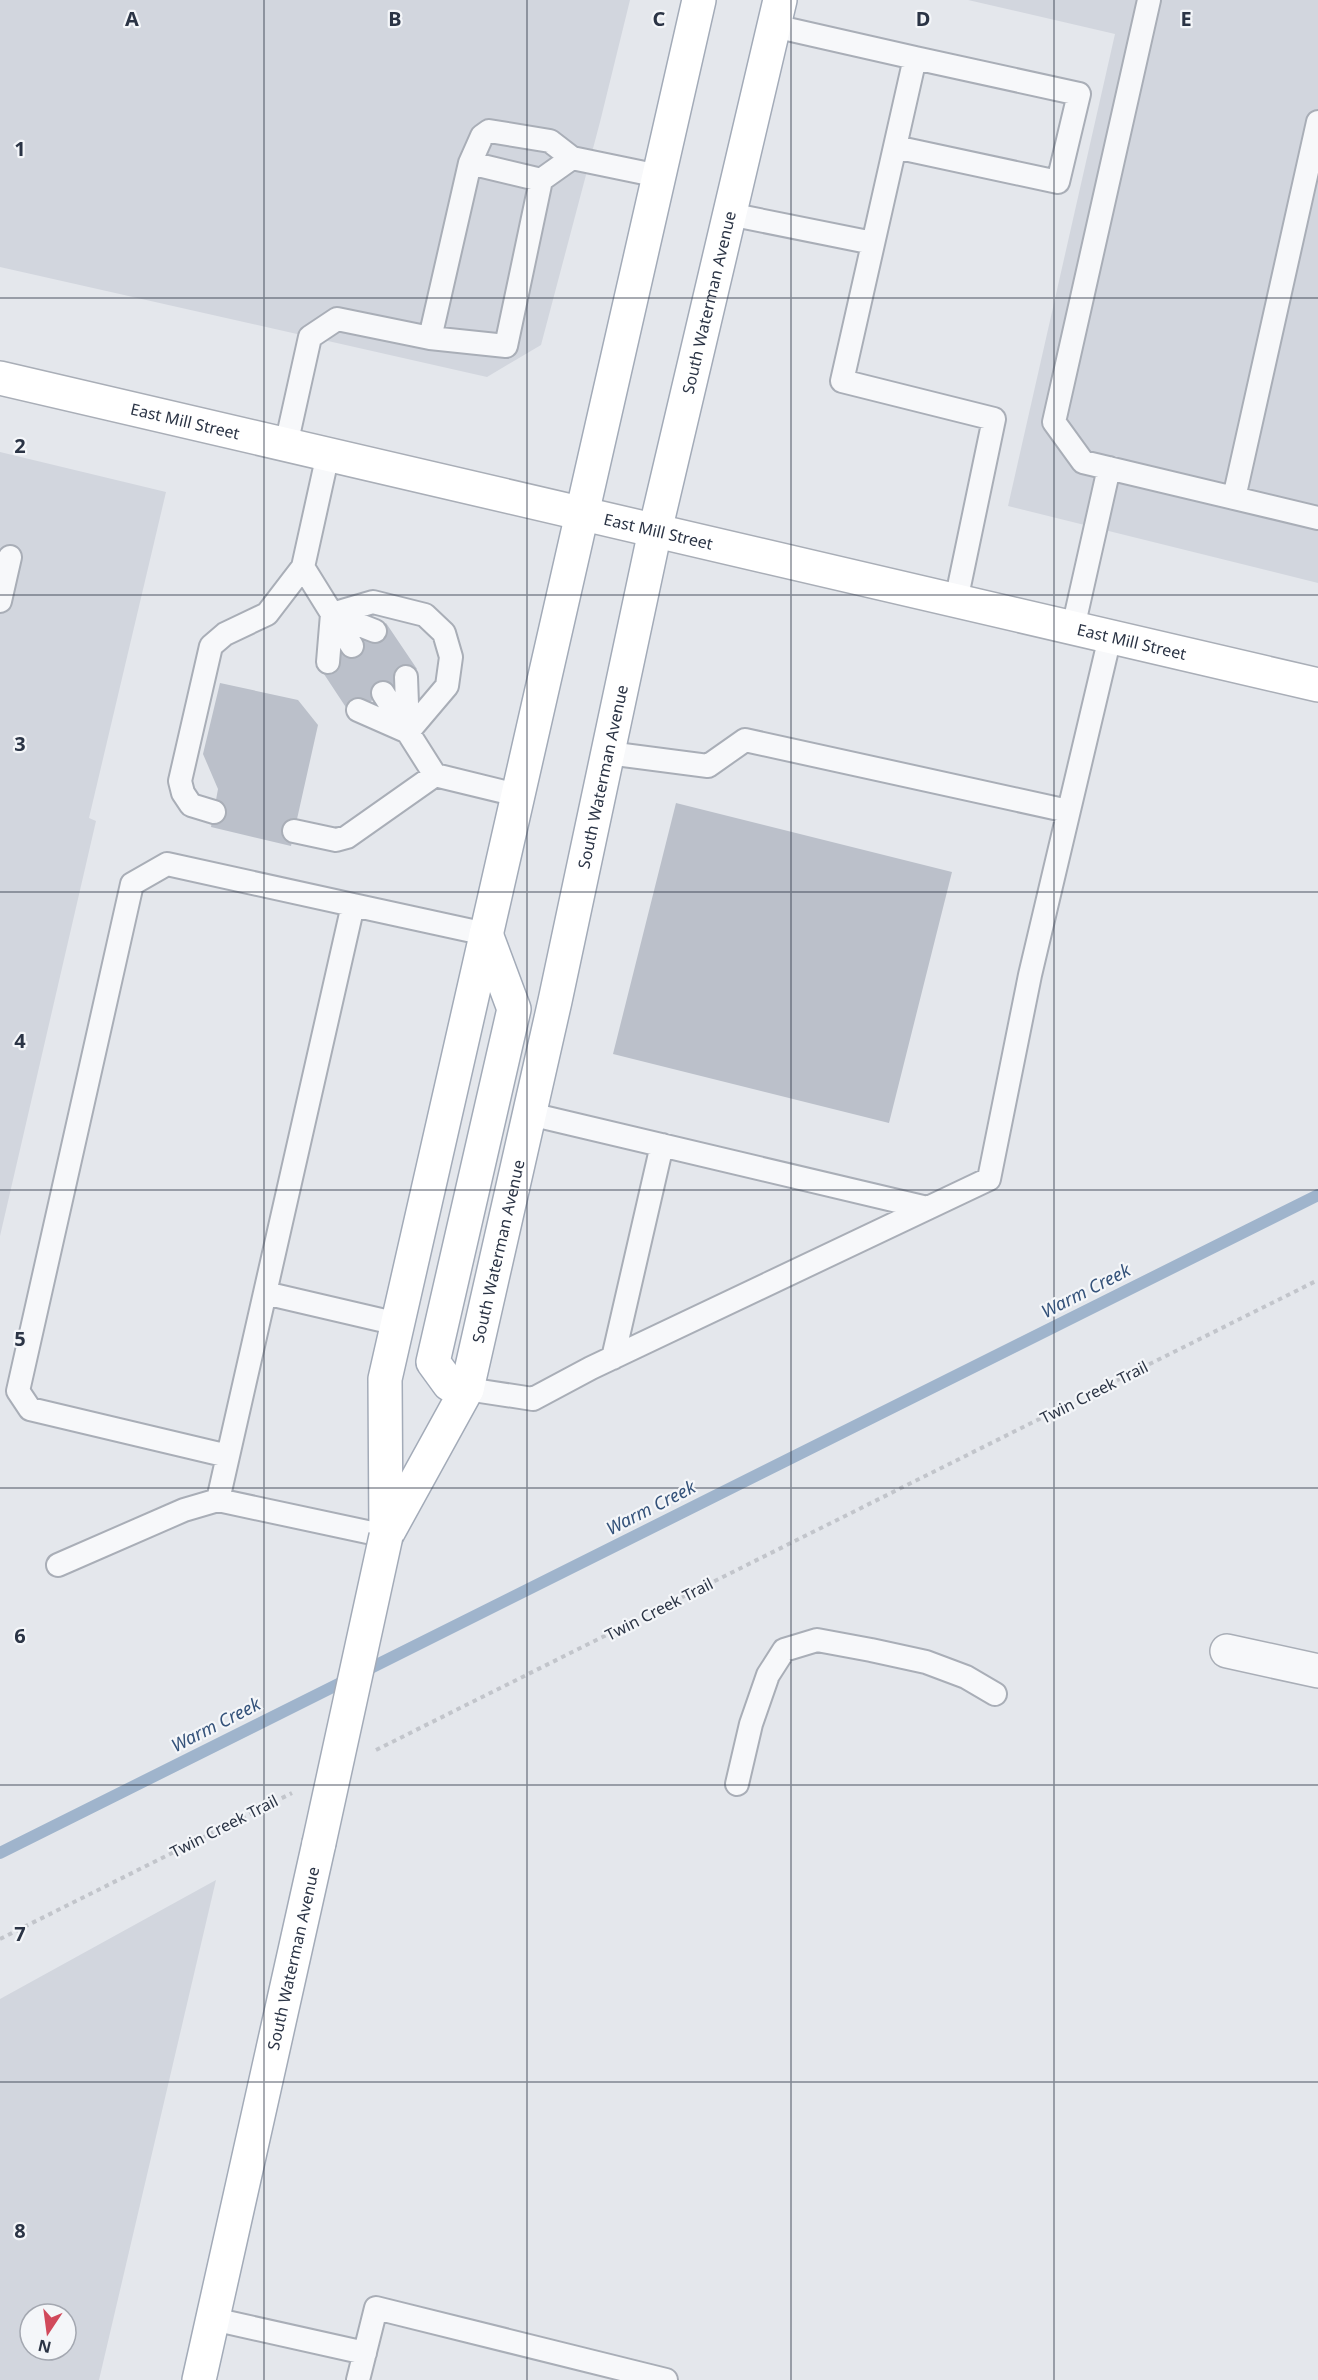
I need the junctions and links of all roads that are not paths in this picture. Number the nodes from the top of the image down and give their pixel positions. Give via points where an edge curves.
1 (699, 0) edge
2 (1149, 0) edge
3 (777, 13) edge
4 (915, 58) junction
5 (1318, 122) edge
6 (895, 147) junction
7 (572, 158) junction
8 (470, 163) junction
9 (659, 176) junction
10 (541, 180) junction
11 (729, 214) junction
12 (873, 243) junction
13 (430, 338) junction
14 (0, 378) edge
15 (286, 444) junction
16 (328, 454) junction
17 (1109, 468) junction
18 (1234, 498) junction
19 (581, 513) junction
20 (1318, 518) edge
21 (655, 531) junction
22 (10, 557) dead end
23 (303, 567) junction
24 (956, 600) junction
25 (0, 601) edge
26 (332, 614) junction
27 (1073, 628) junction
28 (375, 631) dead end
29 (1110, 637) junction
30 (352, 646) dead end
31 (328, 662) dead end
32 (406, 677) dead end
33 (1318, 685) edge
34 (383, 693) dead end
35 (358, 710) dead end
36 (408, 732) junction
37 (608, 753) junction
38 (435, 776) junction
39 (518, 795) junction
40 (214, 812) dead end
41 (1068, 812) junction
42 (294, 831) dead end
43 (353, 905) junction
44 (486, 934) junction
45 (530, 1114) junction
46 (662, 1145) junction
47 (927, 1208) junction
48 (265, 1293) junction
49 (398, 1324) junction
50 (613, 1358) junction
51 (467, 1389) junction
52 (228, 1456) junction
53 (218, 1500) junction
54 (386, 1536) junction
55 (58, 1565) dead end
56 (1227, 1651) dead end
57 (1318, 1671) edge
58 (995, 1694) dead end
59 (737, 1784) dead end
60 (213, 2319) junction
61 (365, 2353) junction
62 (199, 2380) edge
63 (358, 2380) edge
64 (666, 2380) edge

1 - 9 main road, South Waterman Avenue
2 - 17 lane via 1054,422 1083,462
3 - 4 lane
3 - 11 main road, South Waterman Avenue
4 - 6 lane
4 - 6 lane via 1079,94 1058,182
5 - 18 lane
6 - 12 lane
7 - 8 lane via 550,141 489,131 482,136
7 - 9 lane
7 - 10 lane
8 - 10 lane
8 - 13 lane
9 - 19 main road, South Waterman Avenue
10 - 13 lane via 506,346
11 - 12 lane
11 - 21 main road, South Waterman Avenue
12 - 24 lane via 842,381 994,419
13 - 15 lane via 338,319 310,337
14 - 15 main road, East Mill Street
15 - 16 main road, East Mill Street
16 - 19 main road, East Mill Street
16 - 23 lane
17 - 18 lane
17 - 27 lane
18 - 20 lane
19 - 21 main road, East Mill Street
19 - 39 main road, South Waterman Avenue
21 - 24 main road, East Mill Street
21 - 37 main road, South Waterman Avenue
22 - 25 lane
23 - 26 lane
23 - 40 lane via 267,614 225,634 211,646 180,781 191,805
24 - 27 main road, East Mill Street
26 - 28 lane
26 - 30 lane
26 - 31 lane
26 - 36 lane via 373,602 425,615 444,633 451,657 447,686
27 - 29 main road, East Mill Street
29 - 33 main road, East Mill Street
29 - 41 lane
32 - 36 lane
34 - 36 lane
35 - 36 lane
36 - 38 lane
37 - 41 lane via 708,766 745,740
37 - 45 main road, South Waterman Avenue
38 - 39 lane
38 - 42 lane via 347,837 336,840
39 - 44 main road, South Waterman Avenue
41 - 47 lane via 989,1179
43 - 44 lane
43 - 48 lane
43 - 52 lane via 167,864 132,884 18,1391 30,1409
44 - 49 main road, South Waterman Avenue
44 - 51 main road via 514,1009 433,1362 449,1384
45 - 46 lane
45 - 51 main road, South Waterman Avenue
46 - 47 lane
46 - 50 lane
47 - 50 lane
48 - 49 lane
48 - 52 lane
49 - 54 main road, South Waterman Avenue via 385,1379
50 - 51 lane via 533,1399
51 - 54 main road, South Waterman Avenue
52 - 53 lane
53 - 54 lane
53 - 55 lane via 184,1510
54 - 60 main road, South Waterman Avenue, bridge
56 - 57 street
58 - 59 lane via 966,1677 926,1662 871,1650 817,1640 784,1650 768,1675
60 - 61 lane
60 - 62 main road, South Waterman Avenue
61 - 63 lane
61 - 64 lane via 376,2308

